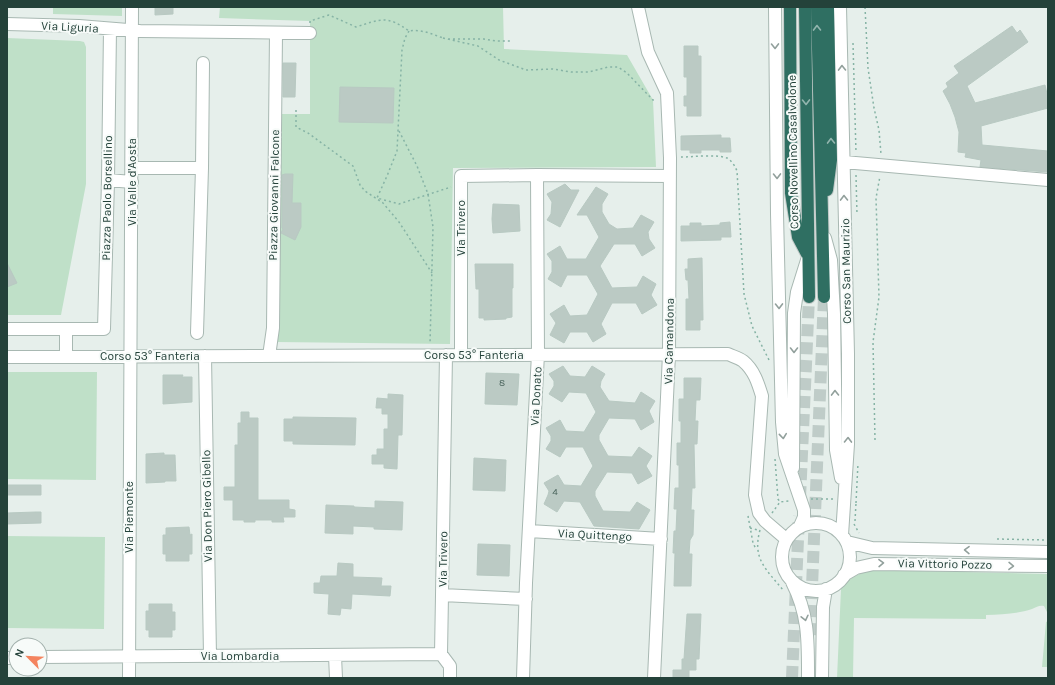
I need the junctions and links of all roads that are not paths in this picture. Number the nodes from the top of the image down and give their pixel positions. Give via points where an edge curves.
1 (132, 7) edge
2 (775, 7) edge
3 (790, 7) edge
4 (805, 7) edge
5 (817, 7) edge
6 (828, 7) edge
7 (840, 7) edge
8 (638, 8) edge
9 (7, 24) edge
10 (110, 29) junction
11 (132, 30) junction
12 (276, 33) junction
13 (310, 33) road end
14 (203, 63) dead end
15 (844, 162) junction
16 (132, 168) junction
17 (202, 168) junction
18 (537, 175) junction
19 (670, 176) junction
20 (108, 180) junction
21 (1048, 180) edge
22 (132, 182) junction
23 (822, 221) junction
24 (808, 257) junction
25 (809, 297) tunnel mouth
26 (824, 297) tunnel mouth
27 (7, 329) edge
28 (66, 329) junction
29 (197, 333) dead end
30 (538, 354) junction
31 (669, 354) junction
32 (446, 355) junction
33 (461, 355) junction
34 (130, 356) junction
35 (205, 356) junction
36 (269, 356) junction
37 (7, 357) edge
38 (66, 357) junction
39 (793, 478) junction
40 (845, 501) junction
41 (800, 526) junction
42 (529, 531) junction
43 (844, 538) junction
44 (661, 539) junction
45 (786, 539) junction
46 (1048, 552) edge
47 (1048, 566) edge
48 (844, 575) junction
49 (792, 582) junction
50 (826, 590) junction
51 (442, 595) junction
52 (526, 599) junction
53 (441, 654) junction
54 (129, 656) junction
55 (210, 656) junction
56 (334, 656) junction
57 (48, 658) edge
58 (129, 678) edge
59 (336, 678) edge
60 (450, 678) edge
61 (523, 678) edge
62 (654, 678) edge
63 (808, 678) edge
64 (822, 678) edge

1 - 11 street, Via Valle d'Aosta
2 -> 39 street via 782,422 785,454
3 - 24 highway via 791,193 798,237
4 -> 24 highway, Corso Novellino Casalvolone
23 -> 5 highway
23 -> 6 highway via 831,160
15 -> 7 street, Corso San Maurizio
8 - 19 street, Via Camandona via 648,52 667,94
9 - 10 street, Via Liguria
10 - 11 street, Via Liguria
10 - 20 street, Piazza Paolo Borsellino
11 - 12 street
11 - 16 street, Via Valle d'Aosta
12 - 13 street
12 - 36 street, Piazza Giovanni Falcone via 273,328
14 - 17 street
15 - 21 street
40 -> 15 street, Corso San Maurizio via 848,354
16 - 17 street
16 - 22 street, Via Valle d'Aosta
17 - 29 street
18 - 19 street
18 - 30 street, Via Donato
18 - 33 street, Via Trivero via 461,176
19 - 31 street, Via Camandona
20 - 22 street
20 - 28 street, Piazza Paolo Borsellino via 104,329
22 - 34 street, Via Valle d'Aosta
23 - 26 highway
40 -> 23 street via 836,450 831,260
24 - 25 highway, Corso Novellino Casalvolone
24 -> 39 street via 797,292 794,313
27 - 28 street, Piazza Paolo Borsellino
28 - 38 street
30 - 31 street, Corso 53° Fanteria
30 - 33 street, Corso 53° Fanteria
30 - 42 street, Via Donato
31 - 44 street, Via Camandona
31 - 45 street, Corso 53° Fanteria via 728,354 742,361 751,370 762,396 755,495 759,513
32 - 33 street, Corso 53° Fanteria
32 - 36 street, Corso 53° Fanteria
32 - 51 street, Via Trivero
34 - 35 street, Corso 53° Fanteria
34 - 38 street, Corso 53° Fanteria
34 - 54 street, Via Piemonte
35 - 36 street, Corso 53° Fanteria
35 - 55 street, Via Don Piero Gibello
37 - 38 street, Corso 53° Fanteria
39 - 41 street via 804,510
40 - 43 street, Corso San Maurizio
41 - 43 street via 818,522 831,526
41 - 45 street
42 - 44 street, Via Quittengo
42 - 52 street, Via Donato
46 -> 43 street, Via Vittorio Pozzo via 872,548 854,545
43 - 48 street via 850,559
44 - 62 street, Via Camandona
45 - 49 street via 781,557 784,570
48 -> 47 street, Via Vittorio Pozzo via 856,568 874,564
48 - 50 street via 839,582
49 - 50 street via 808,590
49 -> 63 street via 799,595 806,622
50 - 64 street via 823,607
51 - 52 street
51 - 53 street
52 - 61 street, Via Donato
53 - 56 street, Via Lombardia
53 - 60 street via 450,666
54 - 55 street, Via Lombardia
54 - 57 street, Via Lombardia
54 - 58 street, Via Piemonte
55 - 56 street, Via Lombardia
56 - 59 street

